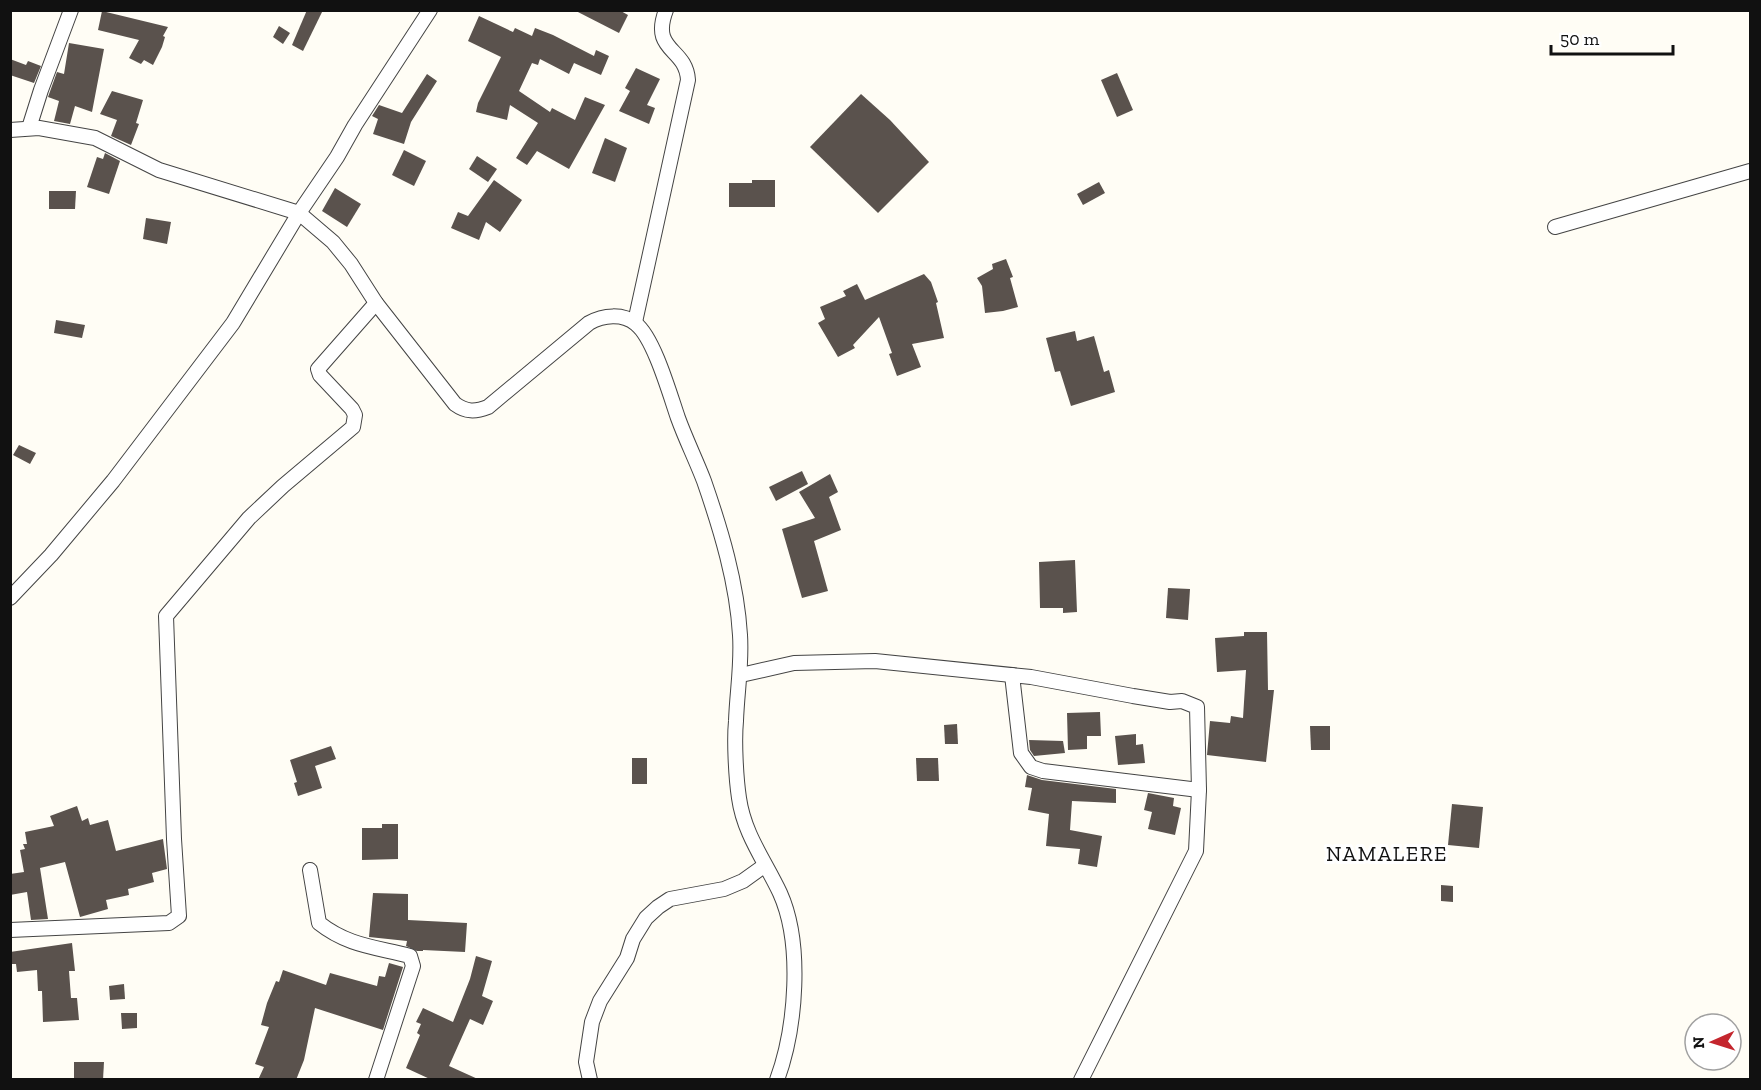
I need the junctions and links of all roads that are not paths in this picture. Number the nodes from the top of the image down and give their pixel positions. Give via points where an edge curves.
1 (71, 10) edge
2 (430, 10) edge
3 (666, 10) edge
4 (29, 128) junction
5 (10, 130) edge
6 (1750, 171) edge
7 (299, 213) junction
8 (1555, 227) dead end
9 (376, 303) junction
10 (635, 322) junction
11 (10, 598) edge
12 (741, 675) junction
13 (1012, 675) junction
14 (1199, 790) junction
15 (764, 866) junction
16 (310, 870) dead end
17 (10, 930) edge
18 (376, 1080) edge
19 (590, 1080) edge
20 (777, 1080) edge
21 (1081, 1080) edge

1 - 4 street
2 - 7 street
3 - 10 street via 661,27 663,39 683,62 688,80
4 - 5 street
4 - 7 street via 95,138 159,170
6 - 8 street
7 - 9 street via 333,242
7 - 11 street via 233,323 203,364 82,518
9 - 10 street via 455,404 471,411 497,401 589,323 607,316
9 - 17 street via 318,369 352,409 353,427 249,518 166,616 179,916 169,923
10 - 12 street via 652,346 720,531 735,597
12 - 13 street via 794,663 875,661
12 - 15 street via 735,722 739,798 750,840
13 - 14 street via 1022,753 1030,767
13 - 14 street via 1182,701 1197,707
14 - 21 street via 1196,851
15 - 19 street via 744,881 724,889 670,900 646,918 592,1022 586,1062
15 - 20 street via 788,914 793,950 792,1014
16 - 18 street via 319,923 334,935 410,956 413,962

